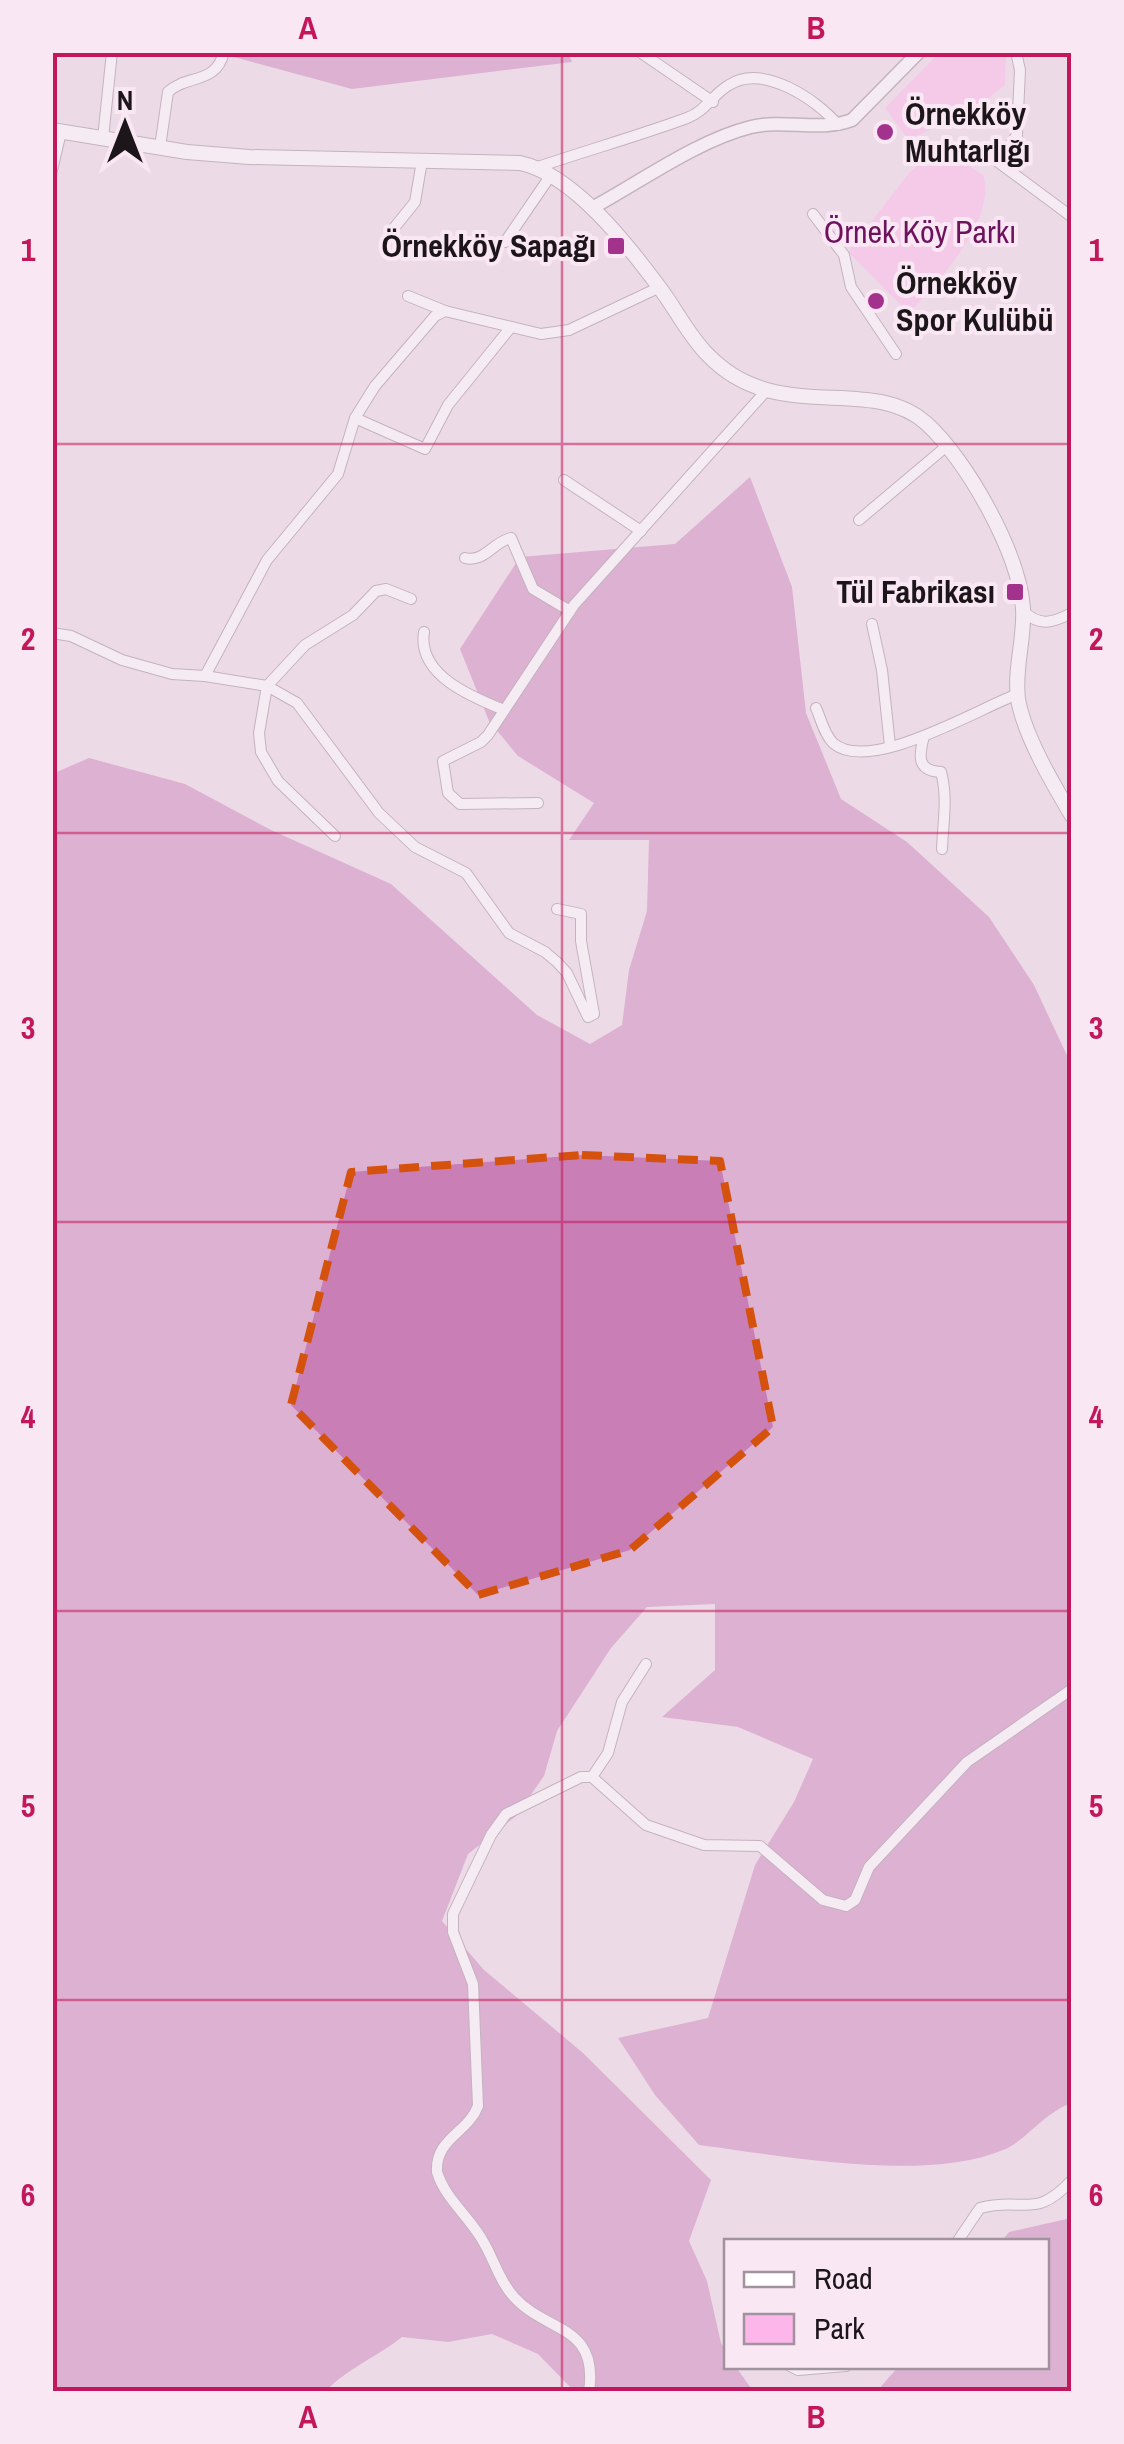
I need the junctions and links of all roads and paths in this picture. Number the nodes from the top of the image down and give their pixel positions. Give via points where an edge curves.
1 (112, 52) edge
2 (224, 52) edge
3 (640, 52) edge
4 (906, 52) edge
5 (919, 52) edge
6 (1016, 52) edge
7 (896, 75) junction
8 (713, 102) junction
9 (838, 125) junction
10 (57, 131) edge
11 (103, 138) junction
12 (160, 147) junction
13 (422, 161) junction
14 (52, 170) edge
15 (545, 171) junction
16 (592, 208) junction
17 (814, 214) dead end
18 (1072, 217) edge
19 (394, 228) dead end
20 (505, 242) dead end
21 (660, 288) junction
22 (408, 296) dead end
23 (445, 312) junction
24 (511, 327) junction
25 (896, 354) dead end
26 (766, 391) junction
27 (356, 418) junction
28 (948, 446) junction
29 (564, 480) dead end
30 (859, 520) dead end
31 (641, 531) junction
32 (465, 558) dead end
33 (411, 598) dead end
34 (1023, 610) junction
35 (570, 611) junction
36 (1072, 613) edge
37 (872, 624) dead end
38 (424, 632) dead end
39 (52, 633) edge
40 (205, 676) junction
41 (267, 686) junction
42 (1018, 694) junction
43 (816, 708) dead end
44 (504, 710) junction
45 (924, 736) junction
46 (890, 746) junction
47 (538, 803) dead end
48 (1072, 816) edge
49 (336, 836) dead end
50 (942, 848) dead end
51 (557, 909) dead end
52 (646, 1664) dead end
53 (1072, 1689) edge
54 (592, 1777) junction
55 (1072, 2180) edge
56 (959, 2239) edge
57 (588, 2392) edge

1 - 11 street
2 - 12 street via 206,77 168,92
3 - 8 street
4 - 7 street
5 - 7 street
6 - 18 street via 1017,135 998,162
7 - 9 street via 852,120
8 - 9 street via 732,82 771,82 802,92
8 - 15 street via 693,116
9 - 16 street via 754,126
10 - 11 main road
10 - 14 street
11 - 12 main road
12 - 13 main road via 250,158
13 - 15 main road via 520,163
13 - 19 street via 415,202
15 - 16 main road
15 - 20 street
16 - 21 main road
17 - 25 street via 844,255 852,288
21 - 24 street via 568,330 541,334
21 - 26 main road via 710,358
22 - 23 street
23 - 24 street
23 - 27 street via 374,386
24 - 27 street via 448,405 426,449
26 - 28 main road via 900,407
26 - 31 street
27 - 40 street via 338,474 268,560
28 - 30 street
28 - 34 main road via 992,517 1018,578
29 - 31 street
31 - 35 street
32 - 35 street via 479,558 511,538 533,589
33 - 41 street via 376,591 354,616 305,646
34 - 36 street via 1043,623
34 - 42 main road
35 - 44 street
37 - 46 street
38 - 44 street via 434,669 468,695
39 - 40 street via 122,660
40 - 41 street
41 - 49 street via 261,752 278,781
41 - 51 street via 297,703 403,836 466,872 509,933 557,962 588,1017 594,1014 580,914
42 - 45 street
42 - 48 main road
43 - 46 street via 835,745 868,752
44 - 47 street via 480,742 443,761 448,792 472,806
45 - 46 street
45 - 50 street via 919,759 926,769 941,772 943,781
52 - 54 street via 622,1702 608,1752
53 - 54 street via 966,1762 869,1867 846,1906 823,1900 760,1846 704,1845 646,1825
54 - 57 street via 506,1814 455,1908 453,1932 473,1984 478,2106 436,2163 439,2179 513,2297 580,2344
55 - 56 street via 1042,2205 980,2208

